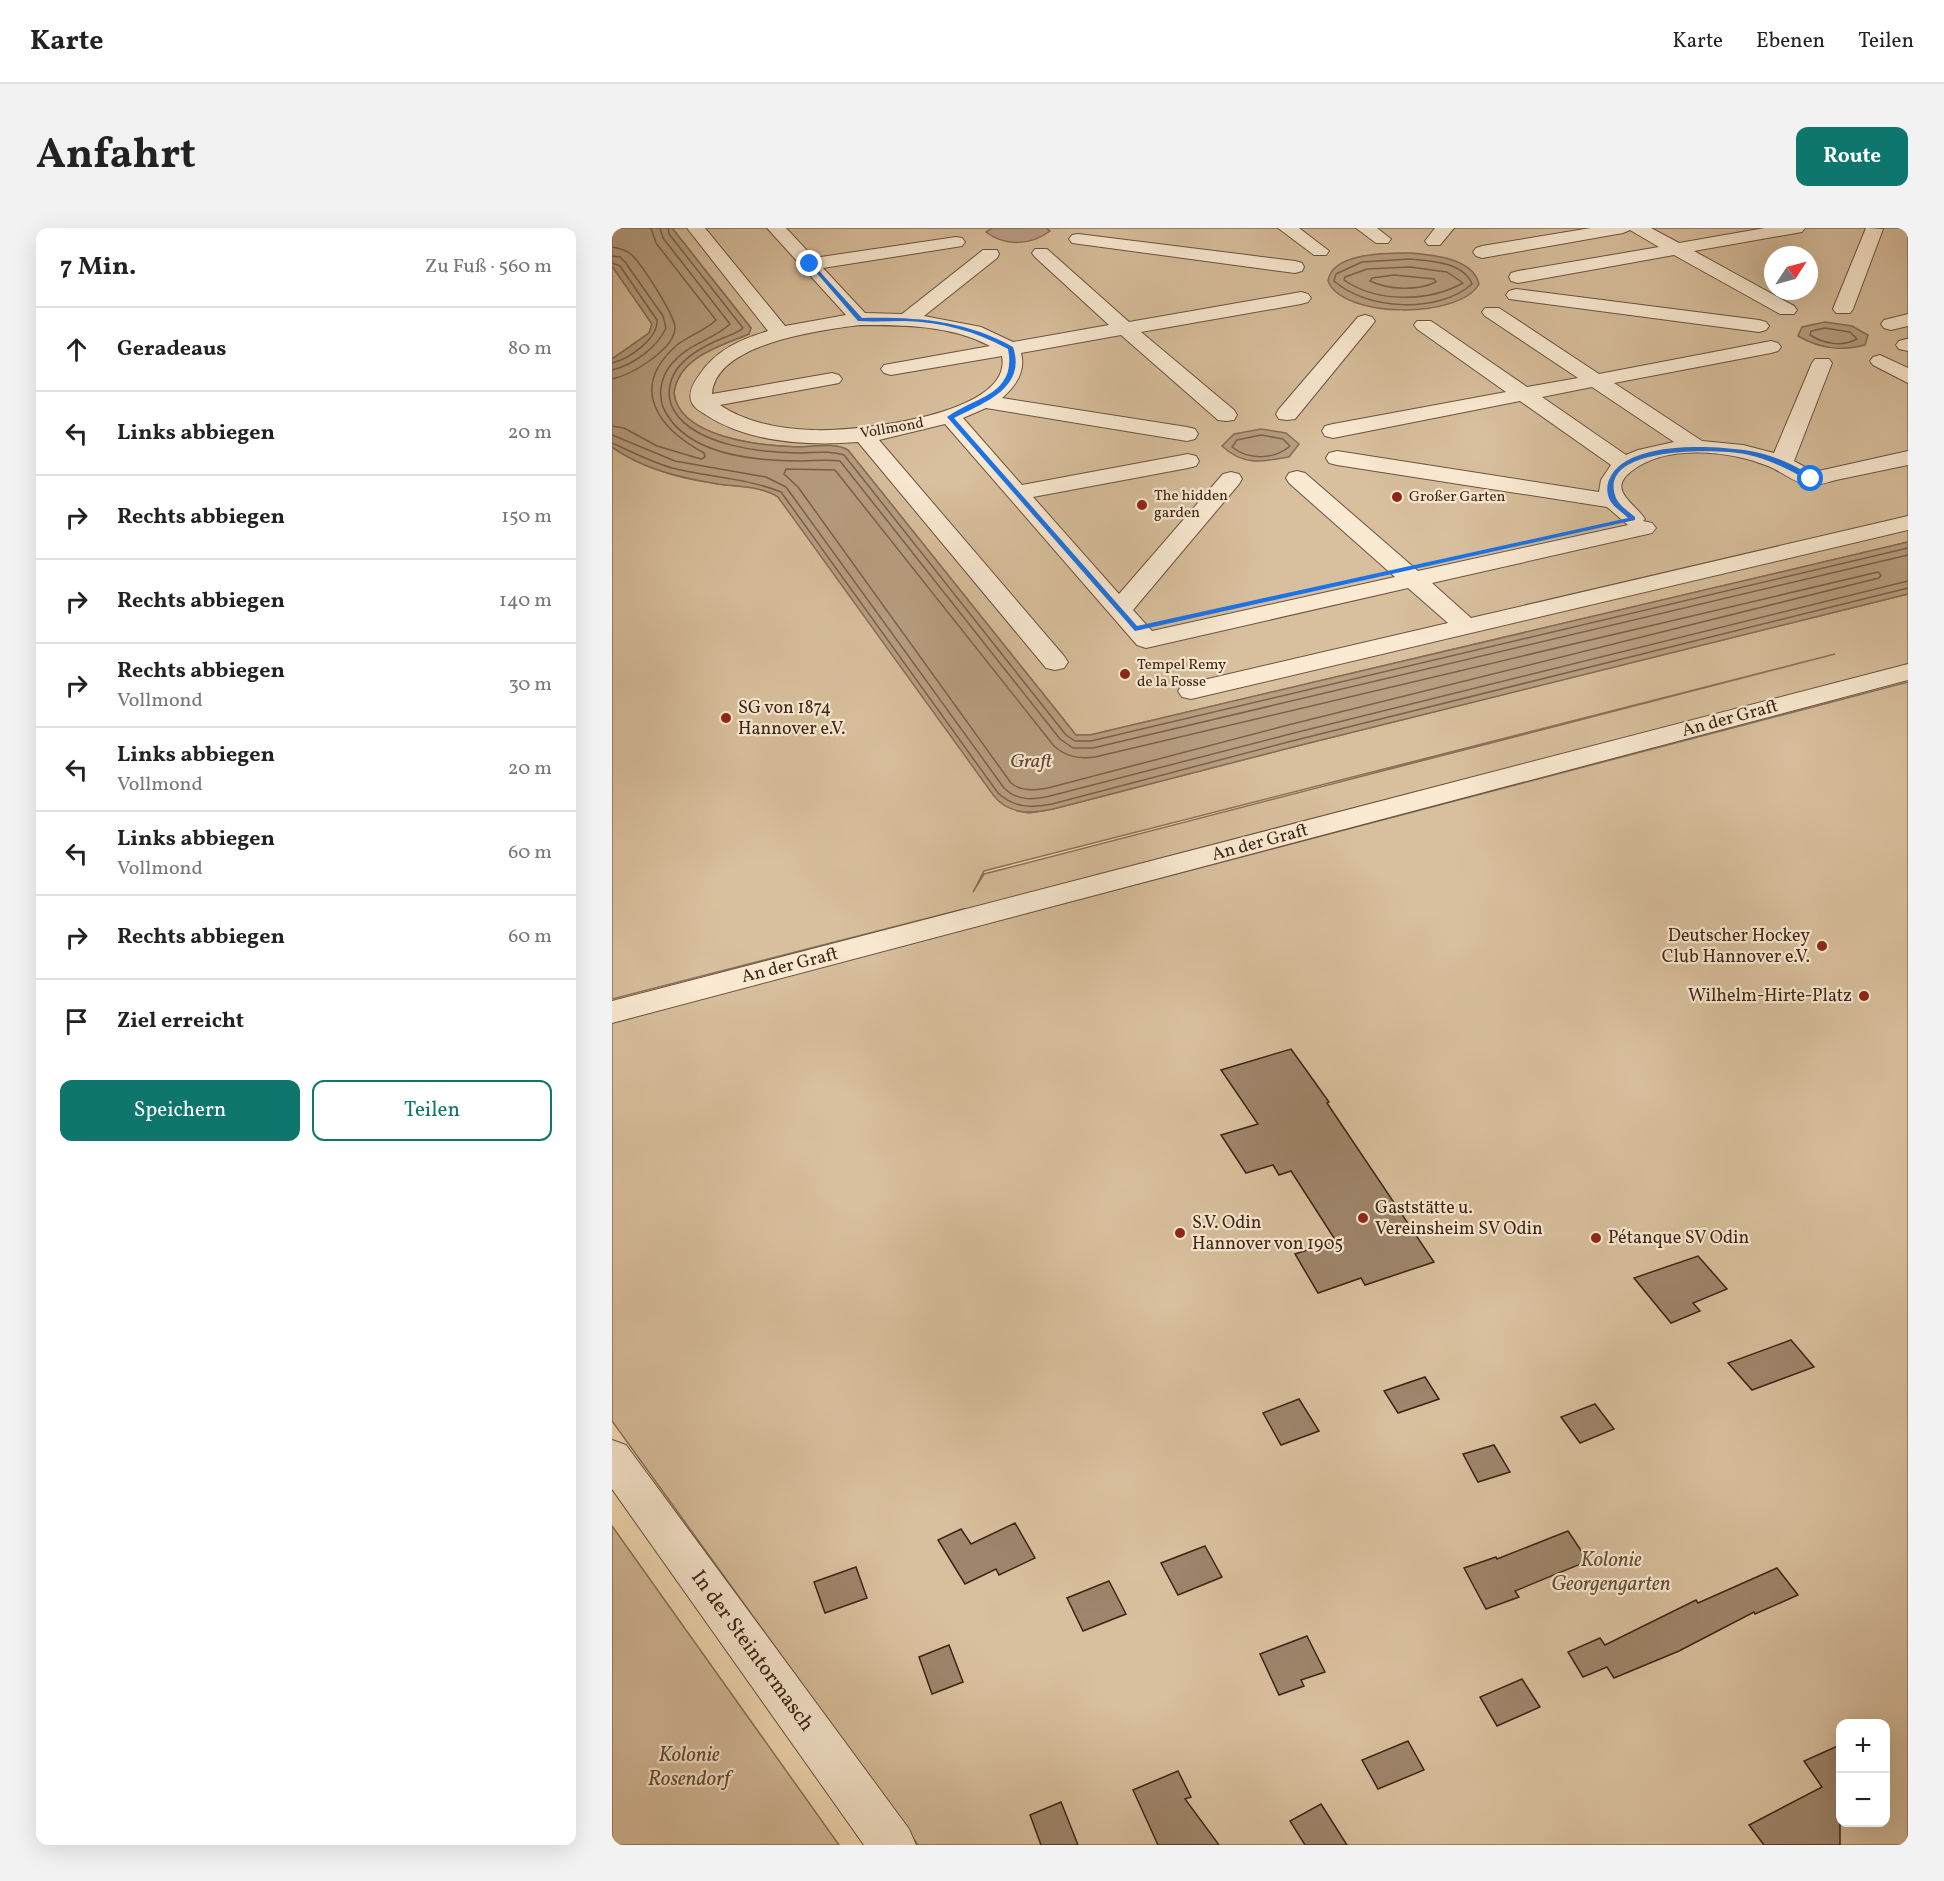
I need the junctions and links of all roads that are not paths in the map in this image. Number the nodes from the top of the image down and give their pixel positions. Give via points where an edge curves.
1 (696, 228) edge
2 (776, 228) edge
3 (1287, 228) edge
4 (1365, 228) edge
5 (1623, 228) edge
6 (1638, 228) edge
7 (1710, 228) edge
8 (1796, 228) edge
9 (1874, 229) edge
10 (1656, 237) junction
11 (1078, 239) dead end
12 (1382, 239) dead end
13 (956, 242) dead end
14 (1678, 249) junction
15 (1320, 251) dead end
16 (1482, 252) dead end
17 (1041, 253) dead end
18 (990, 254) dead end
19 (810, 264) junction
20 (1513, 278) junction
21 (1301, 290) junction
22 (1843, 309) dead end
23 (1787, 310) dead end
24 (1492, 312) dead end
25 (1109, 315) junction
26 (860, 319) junction
27 (908, 319) junction
28 (1365, 321) dead end
29 (1424, 325) dead end
30 (1759, 326) dead end
31 (1127, 328) junction
32 (780, 333) junction
33 (988, 335) junction
34 (1143, 342) junction
35 (1771, 347) dead end
36 (1012, 356) junction
37 (1880, 361) dead end
38 (1822, 363) dead end
39 (891, 369) dead end
40 (1908, 376) edge
41 (832, 379) dead end
42 (1596, 381) junction
43 (1524, 395) junction
44 (984, 401) junction
45 (702, 402) junction
46 (1287, 414) dead end
47 (1226, 415) dead end
48 (950, 417) junction
49 (1333, 431) dead end
50 (1187, 434) dead end
51 (863, 435) junction
52 (1698, 448) junction
53 (1337, 458) dead end
54 (1908, 458) edge
55 (1188, 460) dead end
56 (1782, 462) junction
57 (1625, 465) junction
58 (1908, 469) edge
59 (1297, 478) dead end
60 (1231, 479) dead end
61 (1825, 488) dead end
62 (1016, 493) junction
63 (1614, 501) junction
64 (1908, 523) edge
65 (1644, 528) dead end
66 (1408, 575) junction
67 (1119, 610) junction
68 (1467, 627) junction
69 (1055, 662) dead end
70 (1908, 672) edge
71 (1191, 691) dead end
72 (612, 1012) edge
73 (612, 1457) edge
74 (892, 1845) edge

1 - 32 street
2 - 19 street
3 - 15 street
4 - 12 street
5 - 16 street
6 - 10 street
7 - 10 street
8 - 14 street
9 - 22 street
10 - 14 street
10 - 20 street
11 - 21 street
13 - 19 street
14 - 20 street
14 - 23 street
17 - 25 street
18 - 27 street
19 - 26 street
20 - 30 street
21 - 25 street
21 - 31 street
21 - 34 street
24 - 42 street
25 - 31 street
25 - 33 street
26 - 27 street
26 - 32 street
27 - 33 street
28 - 46 street
29 - 43 street
31 - 34 street
31 - 36 street
32 - 45 street via 723,360 702,386
33 - 36 street
34 - 36 street
34 - 47 street
35 - 42 street
36 - 39 street
36 - 44 street, Vollmond via 1009,379
37 - 40 street
38 - 56 street
41 - 45 street
42 - 43 street
42 - 52 street
43 - 49 street
43 - 57 street
44 - 48 street, Vollmond
44 - 50 street
45 - 51 street, Vollmond via 716,414 760,429 822,436
48 - 51 street, Vollmond
48 - 62 street
51 - 69 street
52 - 56 street via 1745,452
52 - 57 street via 1654,453
53 - 63 street
54 - 56 street via 1811,479
55 - 62 street
57 - 63 street via 1614,474 1610,486
58 - 61 street
59 - 66 street
60 - 67 street
62 - 67 street
63 - 66 street via 1633,519
64 - 68 street
65 - 66 street
66 - 67 street via 1146,640
66 - 68 street
68 - 71 street
70 - 72 street, An der Graft
73 - 74 street, In der Steintormasch

